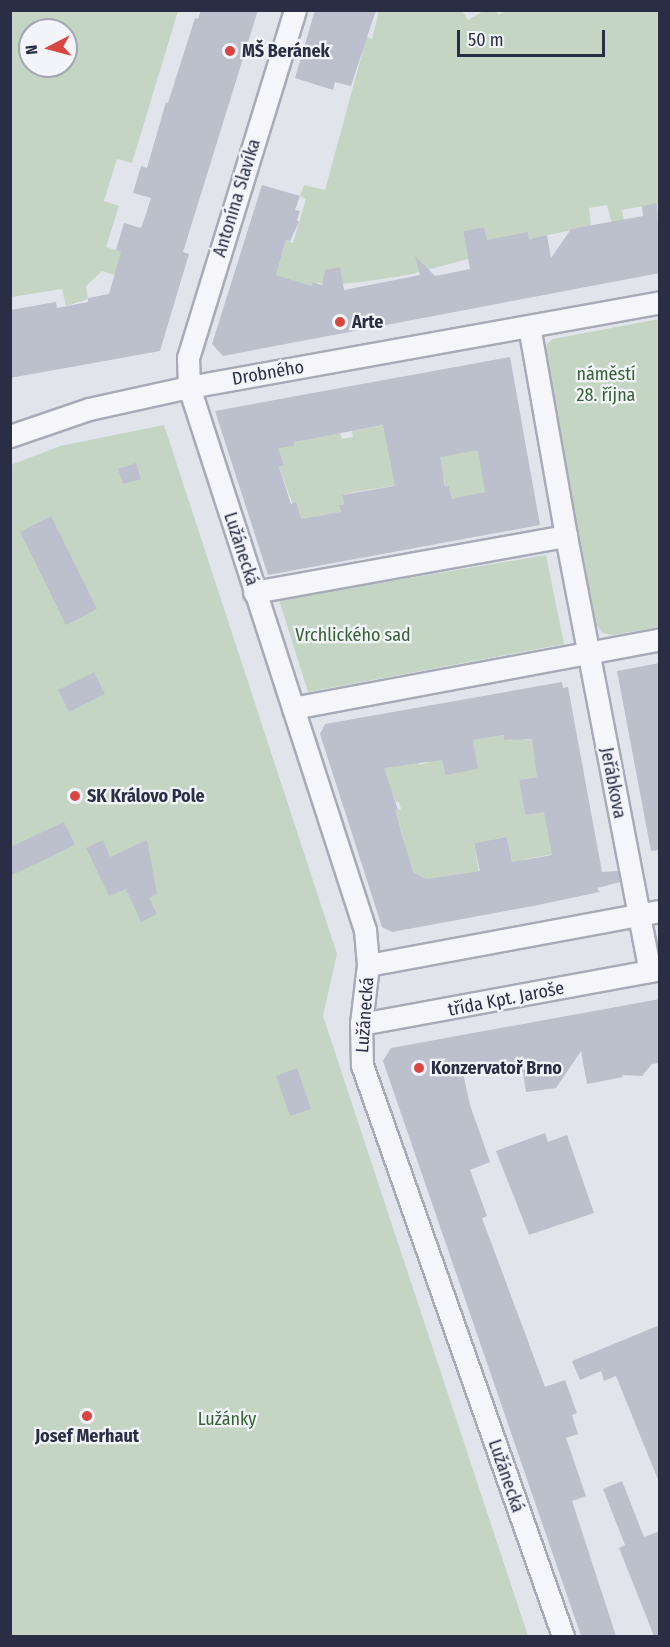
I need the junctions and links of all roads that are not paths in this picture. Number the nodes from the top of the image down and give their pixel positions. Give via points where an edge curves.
1 (294, 10) edge
2 (660, 302) edge
3 (529, 326) junction
4 (189, 387) junction
5 (10, 436) edge
6 (566, 536) junction
7 (254, 592) junction
8 (660, 639) edge
9 (588, 652) junction
10 (293, 708) junction
11 (660, 911) edge
12 (638, 915) junction
13 (369, 965) junction
14 (655, 970) edge
15 (362, 1024) junction
16 (562, 1636) edge

1 - 4 street, Antonína Slavíka via 188,358
2 - 3 street
3 - 4 street, Drobného
3 - 6 street
4 - 5 street, Drobného via 89,409
4 - 7 street, Lužánecká
6 - 7 street
6 - 9 street
7 - 10 street, Lužánecká
8 - 9 street
9 - 10 street
9 - 12 street, Jeřábkova
10 - 13 street, Lužánecká via 365,930
11 - 12 street
12 - 13 street
12 - 14 street, třída Kpt. Jaroše
13 - 15 street, Lužánecká
14 - 15 street, třída Kpt. Jaroše
15 - 16 street, Lužánecká via 362,1065

